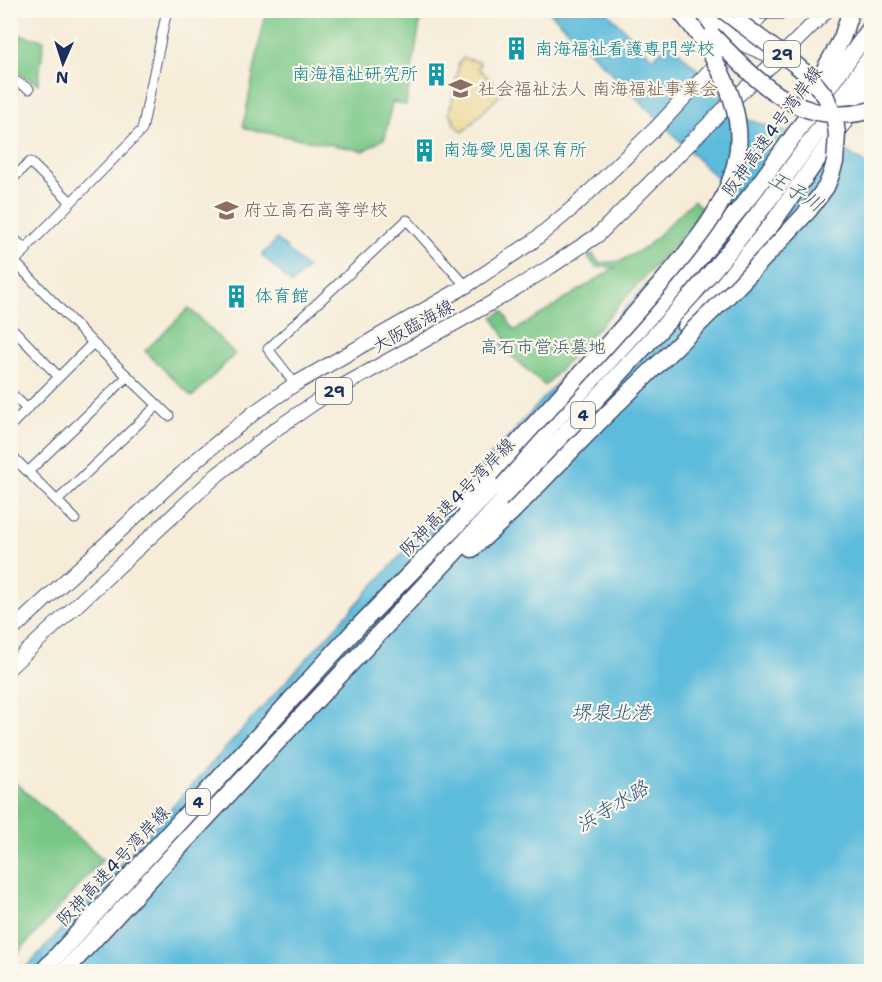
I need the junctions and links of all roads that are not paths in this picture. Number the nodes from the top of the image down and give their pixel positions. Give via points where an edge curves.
1 (167, 10) edge
2 (679, 10) edge
3 (688, 10) edge
4 (698, 10) edge
5 (723, 10) edge
6 (744, 10) edge
7 (785, 10) edge
8 (827, 10) edge
9 (851, 10) edge
10 (761, 14) edge
11 (872, 26) edge
12 (736, 41) junction
13 (872, 55) edge
14 (778, 59) junction
15 (10, 78) edge
16 (872, 82) edge
17 (29, 89) dead end
18 (872, 110) edge
19 (10, 181) edge
20 (71, 202) junction
21 (10, 235) edge
22 (717, 238) junction
23 (25, 249) junction
24 (12, 262) edge
25 (466, 286) junction
26 (10, 326) edge
27 (93, 343) junction
28 (128, 376) junction
29 (59, 377) junction
30 (295, 384) junction
31 (10, 392) edge
32 (158, 405) junction
33 (27, 409) junction
34 (169, 416) dead end
35 (604, 416) junction
36 (10, 426) edge
37 (10, 454) edge
38 (28, 471) junction
39 (58, 500) junction
40 (75, 519) dead end
41 (10, 632) edge
42 (353, 632) junction
43 (10, 667) edge
44 (267, 753) junction
45 (42, 972) edge
46 (64, 972) edge

1 - 20 street via 142,130
2 - 42 highway, bridge via 696,32 732,99 738,148 725,195 670,273
3 - 18 highway, bridge via 753,76 783,99 826,114
4 - 12 main road
5 - 35 highway, bridge via 819,87 835,120 835,162 822,193 795,226 716,309
6 - 10 main road
7 - 10 highway, bridge
8 - 14 main road, 大阪臨海線 / 29
9 - 22 highway, bridge via 842,38 809,98
10 - 12 main road, 大阪臨海線 / 29
10 - 14 main road
11 - 22 highway, 阪神高速4号湾岸線 / 4, bridge
12 - 14 main road
12 - 25 main road, 大阪臨海線 / 29 via 658,126 576,206 532,242
13 - 44 highway, 阪神高速4号湾岸線 / 4 via 770,198 692,295
14 - 43 main road, 大阪臨海線 / 29 via 598,235 493,303 323,397 276,429 217,475
15 - 17 street
16 - 35 highway, bridge via 753,248
19 - 20 street via 30,162
20 - 23 street
21 - 23 street
22 - 42 highway, 阪神高速4号湾岸線 / 4 via 498,483
23 - 24 street
24 - 27 street
25 - 30 main road, 大阪臨海線 / 29
25 - 30 street via 407,220 268,349
26 - 29 street
27 - 28 street
27 - 29 street
28 - 32 street
28 - 38 street
29 - 33 street
30 - 41 main road, 大阪臨海線 / 29 via 200,457
31 - 33 street
32 - 34 street
32 - 39 street
33 - 36 street
35 - 44 highway, bridge
37 - 38 street
38 - 39 street
39 - 40 street
42 - 45 highway, 阪神高速4号湾岸線 / 4
44 - 46 highway, 阪神高速4号湾岸線 / 4

